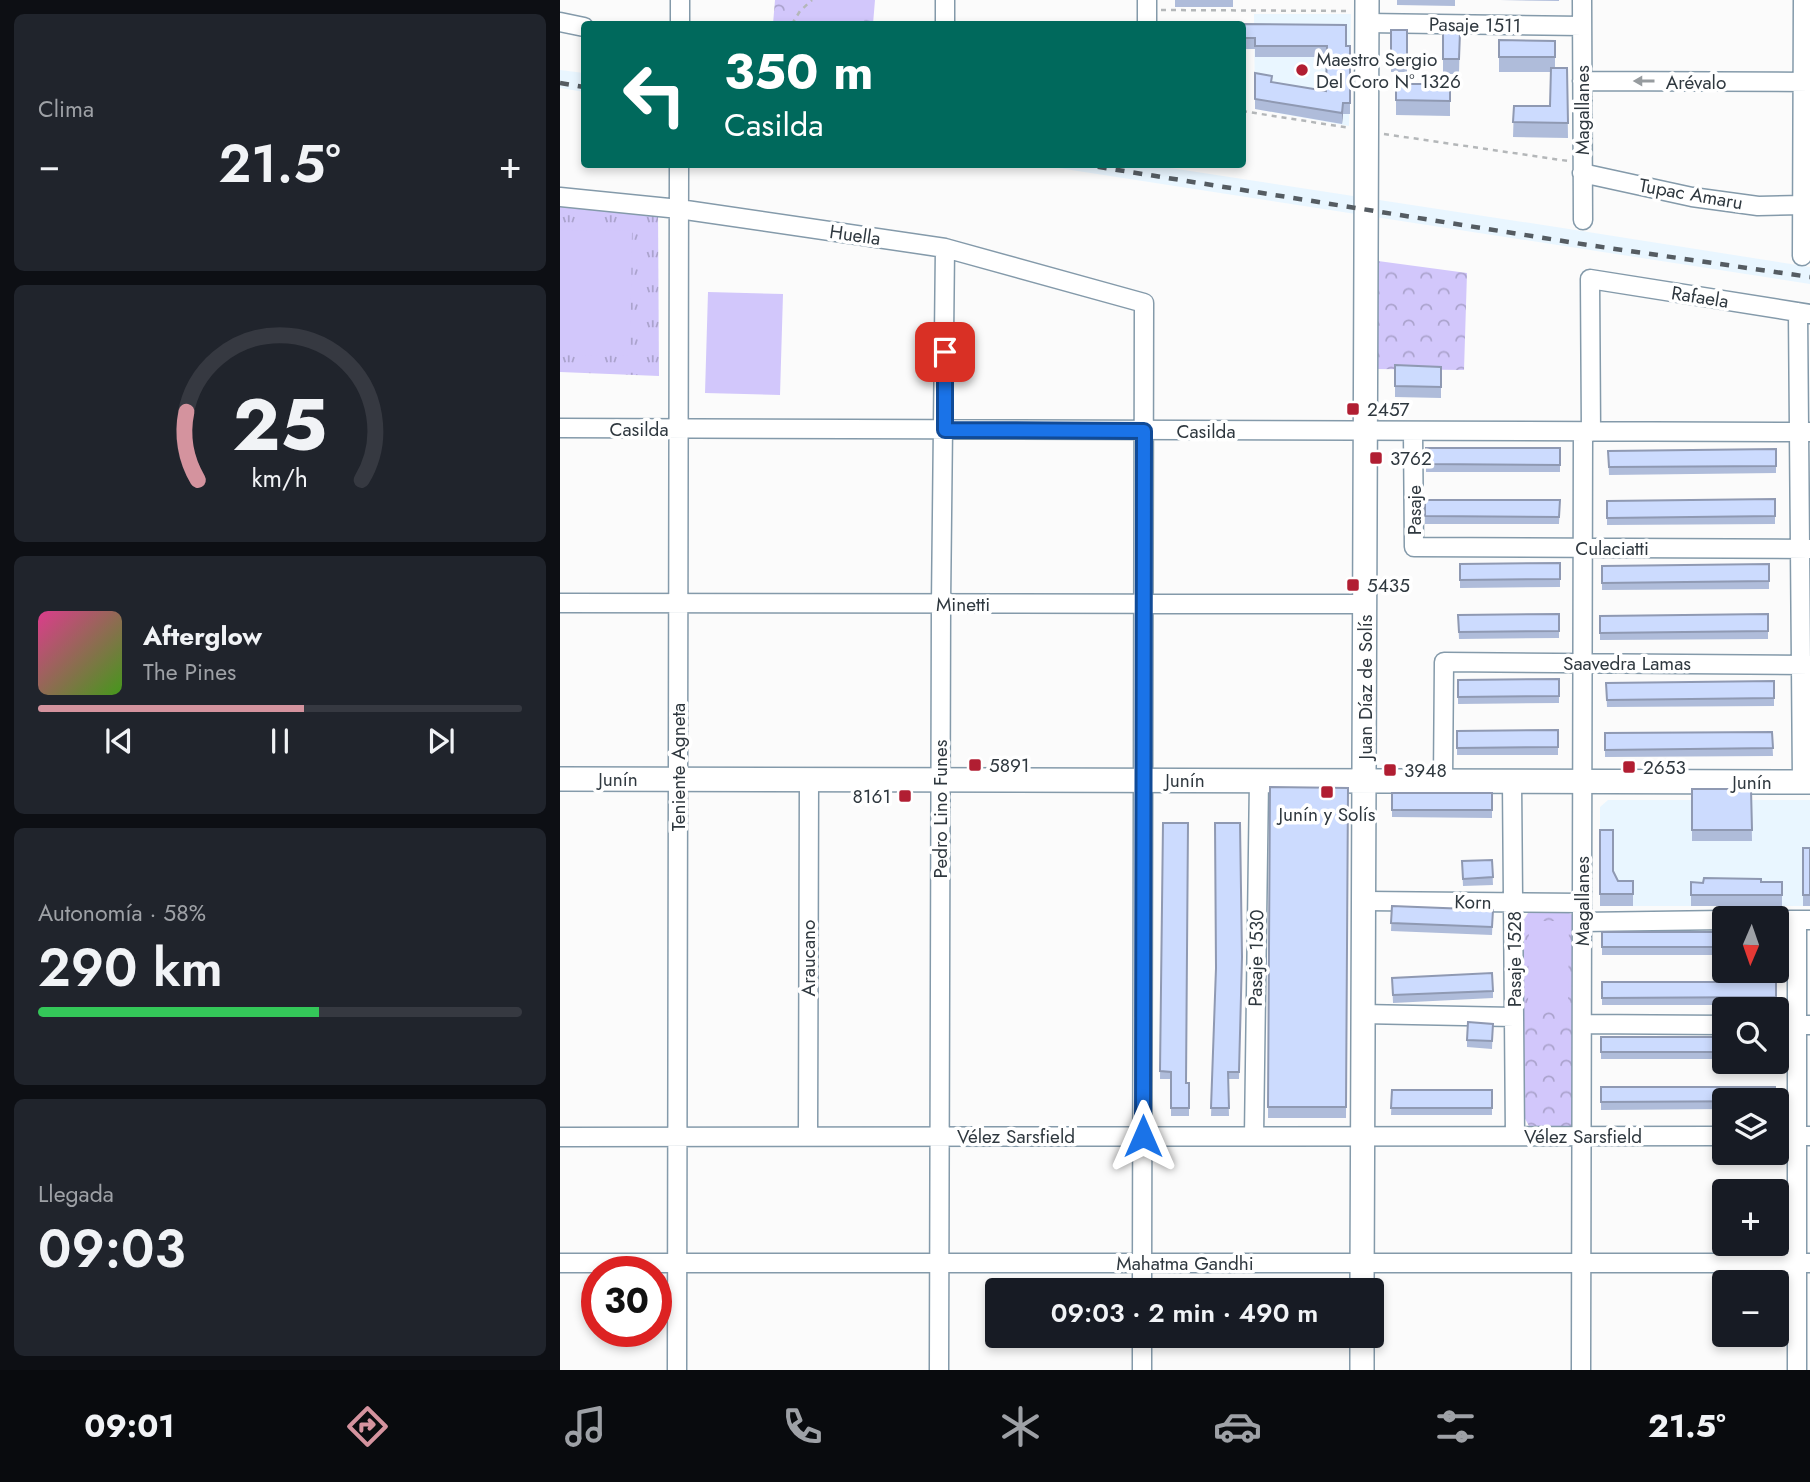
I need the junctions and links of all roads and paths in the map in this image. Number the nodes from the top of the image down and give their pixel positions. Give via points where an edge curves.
1 (680, 0) edge
2 (812, 0) edge
3 (945, 0) edge
4 (1582, 0) edge
5 (1802, 0) edge
6 (1147, 11) edge
7 (1367, 11) edge
8 (680, 21) edge
9 (794, 21) edge
10 (945, 21) edge
11 (560, 22) edge
12 (581, 26) edge
13 (1582, 26) junction
14 (1582, 81) junction
15 (1806, 82) edge
16 (1246, 112) edge
17 (1367, 131) junction
18 (679, 168) edge
19 (1582, 168) junction
20 (560, 197) edge
21 (1802, 205) junction
22 (679, 209) junction
23 (1583, 220) dead end
24 (945, 248) junction
25 (1802, 256) dead end
26 (1590, 279) joint
27 (1804, 313) edge
28 (560, 428) edge
29 (678, 429) junction
30 (945, 430) junction
31 (1144, 431) junction
32 (1366, 432) junction
33 (1413, 432) junction
34 (1587, 432) junction
35 (1805, 432) edge
36 (1414, 547) joint
37 (1583, 548) junction
38 (1805, 549) edge
39 (560, 603) edge
40 (678, 603) junction
41 (941, 604) junction
42 (1143, 604) junction
43 (1365, 604) junction
44 (1583, 663) junction
45 (1806, 665) edge
46 (560, 779) edge
47 (678, 779) junction
48 (808, 779) junction
49 (941, 780) junction
50 (1143, 780) junction
51 (1259, 780) junction
52 (1364, 780) junction
53 (1443, 781) junction
54 (1512, 781) junction
55 (1582, 782) junction
56 (1806, 782) edge
57 (1364, 901) junction
58 (1513, 902) junction
59 (1582, 903) junction
60 (1712, 920) edge
61 (1804, 920) edge
62 (1582, 922) junction
63 (1363, 1014) junction
64 (1514, 1017) junction
65 (1582, 1024) junction
66 (1712, 1025) edge
67 (1804, 1026) edge
68 (808, 1136) junction
69 (939, 1136) junction
70 (1143, 1136) junction
71 (1254, 1136) junction
72 (1363, 1136) junction
73 (1515, 1136) junction
74 (1582, 1136) junction
75 (1712, 1136) edge
76 (1804, 1136) edge
77 (560, 1137) edge
78 (677, 1137) junction
79 (560, 1263) edge
80 (677, 1263) junction
81 (939, 1263) junction
82 (1142, 1263) junction
83 (1362, 1263) junction
84 (1581, 1263) junction
85 (1803, 1263) edge
86 (1142, 1278) edge
87 (1362, 1278) edge
88 (1142, 1348) edge
89 (1362, 1348) edge
90 (677, 1370) edge
91 (939, 1370) edge
92 (1142, 1370) edge
93 (1362, 1370) edge
94 (1581, 1370) edge
95 (1797, 1370) edge

1 - 8 street
2 - 9 path
3 - 10 street
4 - 13 street, Magallanes
5 - 15 street
6 - 7 path
7 - 13 street, Pasaje 1511
7 - 17 main road, Juan Díaz de Solís
11 - 12 street
13 - 14 street, Magallanes
15 -> 14 street, Arévalo
14 - 19 street, Magallanes
15 - 21 street
16 - 17 path
17 - 19 path
17 - 32 main road, Juan Díaz de Solís
18 - 22 street, Teniente Agneta
19 - 21 street, Tupac Amaru via 1692,197 1758,206
19 - 23 street, Magallanes
20 - 22 street, Huella
21 - 25 street
22 - 24 street, Huella
22 - 29 street, Teniente Agneta
24 - 30 street, Pedro Lino Funes
24 - 31 street, Huella via 1144,303
26 - 27 street, Rafaela
26 - 34 street, Magallanes
27 - 35 street
28 - 29 street, Casilda
29 - 30 street, Casilda
29 - 40 street, Teniente Agneta
30 - 31 street, Casilda
30 - 41 street, Pedro Lino Funes
31 - 32 street, Casilda
31 - 42 street
32 - 33 street, Casilda
32 - 43 main road, Juan Díaz de Solís
33 - 34 street, Casilda
33 - 36 street, Pasaje
34 - 35 street, Casilda
34 - 37 street, Magallanes
35 - 38 street
36 - 37 street, Culaciatti
37 - 38 street, Culaciatti
37 - 44 street, Magallanes
38 - 45 street
39 - 40 street, Minetti
40 - 41 street, Minetti
40 - 47 street, Teniente Agneta
41 - 42 street, Minetti
41 - 49 street, Pedro Lino Funes
42 - 43 street, Minetti
42 - 50 street
43 - 52 main road, Juan Díaz de Solís
44 - 45 street, Saavedra Lamas
44 - 53 street, Saavedra Lamas via 1444,662
44 - 55 street, Magallanes
45 - 56 street
46 - 47 main road, Junín
47 - 48 main road, Junín
47 - 78 street, Teniente Agneta
48 - 49 main road, Junín
48 - 68 street, Araucano
49 - 50 main road, Junín
49 - 69 street, Pedro Lino Funes
50 - 51 main road, Junín
50 - 70 street
51 - 52 main road, Junín
51 - 71 street, Pasaje 1530
52 - 53 main road, Junín
52 - 57 main road, Juan Díaz de Solís
53 - 54 main road, Junín
54 - 55 main road, Junín
54 - 58 street, Pasaje 1528
55 - 56 main road, Junín
55 - 59 street, Magallanes
57 - 58 street, Korn
57 - 63 main road, Juan Díaz de Solís
58 - 59 street, Korn
58 - 64 street, Pasaje 1528
59 - 62 street, Magallanes
60 - 62 street
61 - 67 street
62 - 65 street, Magallanes
63 - 64 street
63 - 72 main road, Juan Díaz de Solís
64 - 73 street, Pasaje 1528
65 - 66 street
65 - 74 street, Magallanes
67 - 76 street
68 - 69 street, Vélez Sarsfield
68 - 78 street, Vélez Sarsfield
69 - 70 street, Vélez Sarsfield
69 - 81 street, Pedro Lino Funes
70 - 71 street, Vélez Sarsfield
70 - 82 street
71 - 72 street, Vélez Sarsfield
72 - 73 street, Vélez Sarsfield
72 - 83 main road, Juan Díaz de Solís
73 - 74 street, Vélez Sarsfield
74 - 75 street, Vélez Sarsfield
74 - 84 street, Magallanes
76 - 85 street
77 - 78 street, Vélez Sarsfield
78 - 80 street, Teniente Agneta
79 - 80 street, Mahatma Gandhi
80 - 81 street, Mahatma Gandhi
80 - 90 street, Teniente Agneta
81 - 82 street, Mahatma Gandhi
81 - 91 street, Pedro Lino Funes
82 - 83 street, Mahatma Gandhi
82 - 86 street
83 - 84 street, Mahatma Gandhi
83 - 87 main road, Juan Díaz de Solís
84 - 85 street, Mahatma Gandhi
84 - 94 street, Magallanes
85 - 95 street
88 - 92 street
89 - 93 main road

